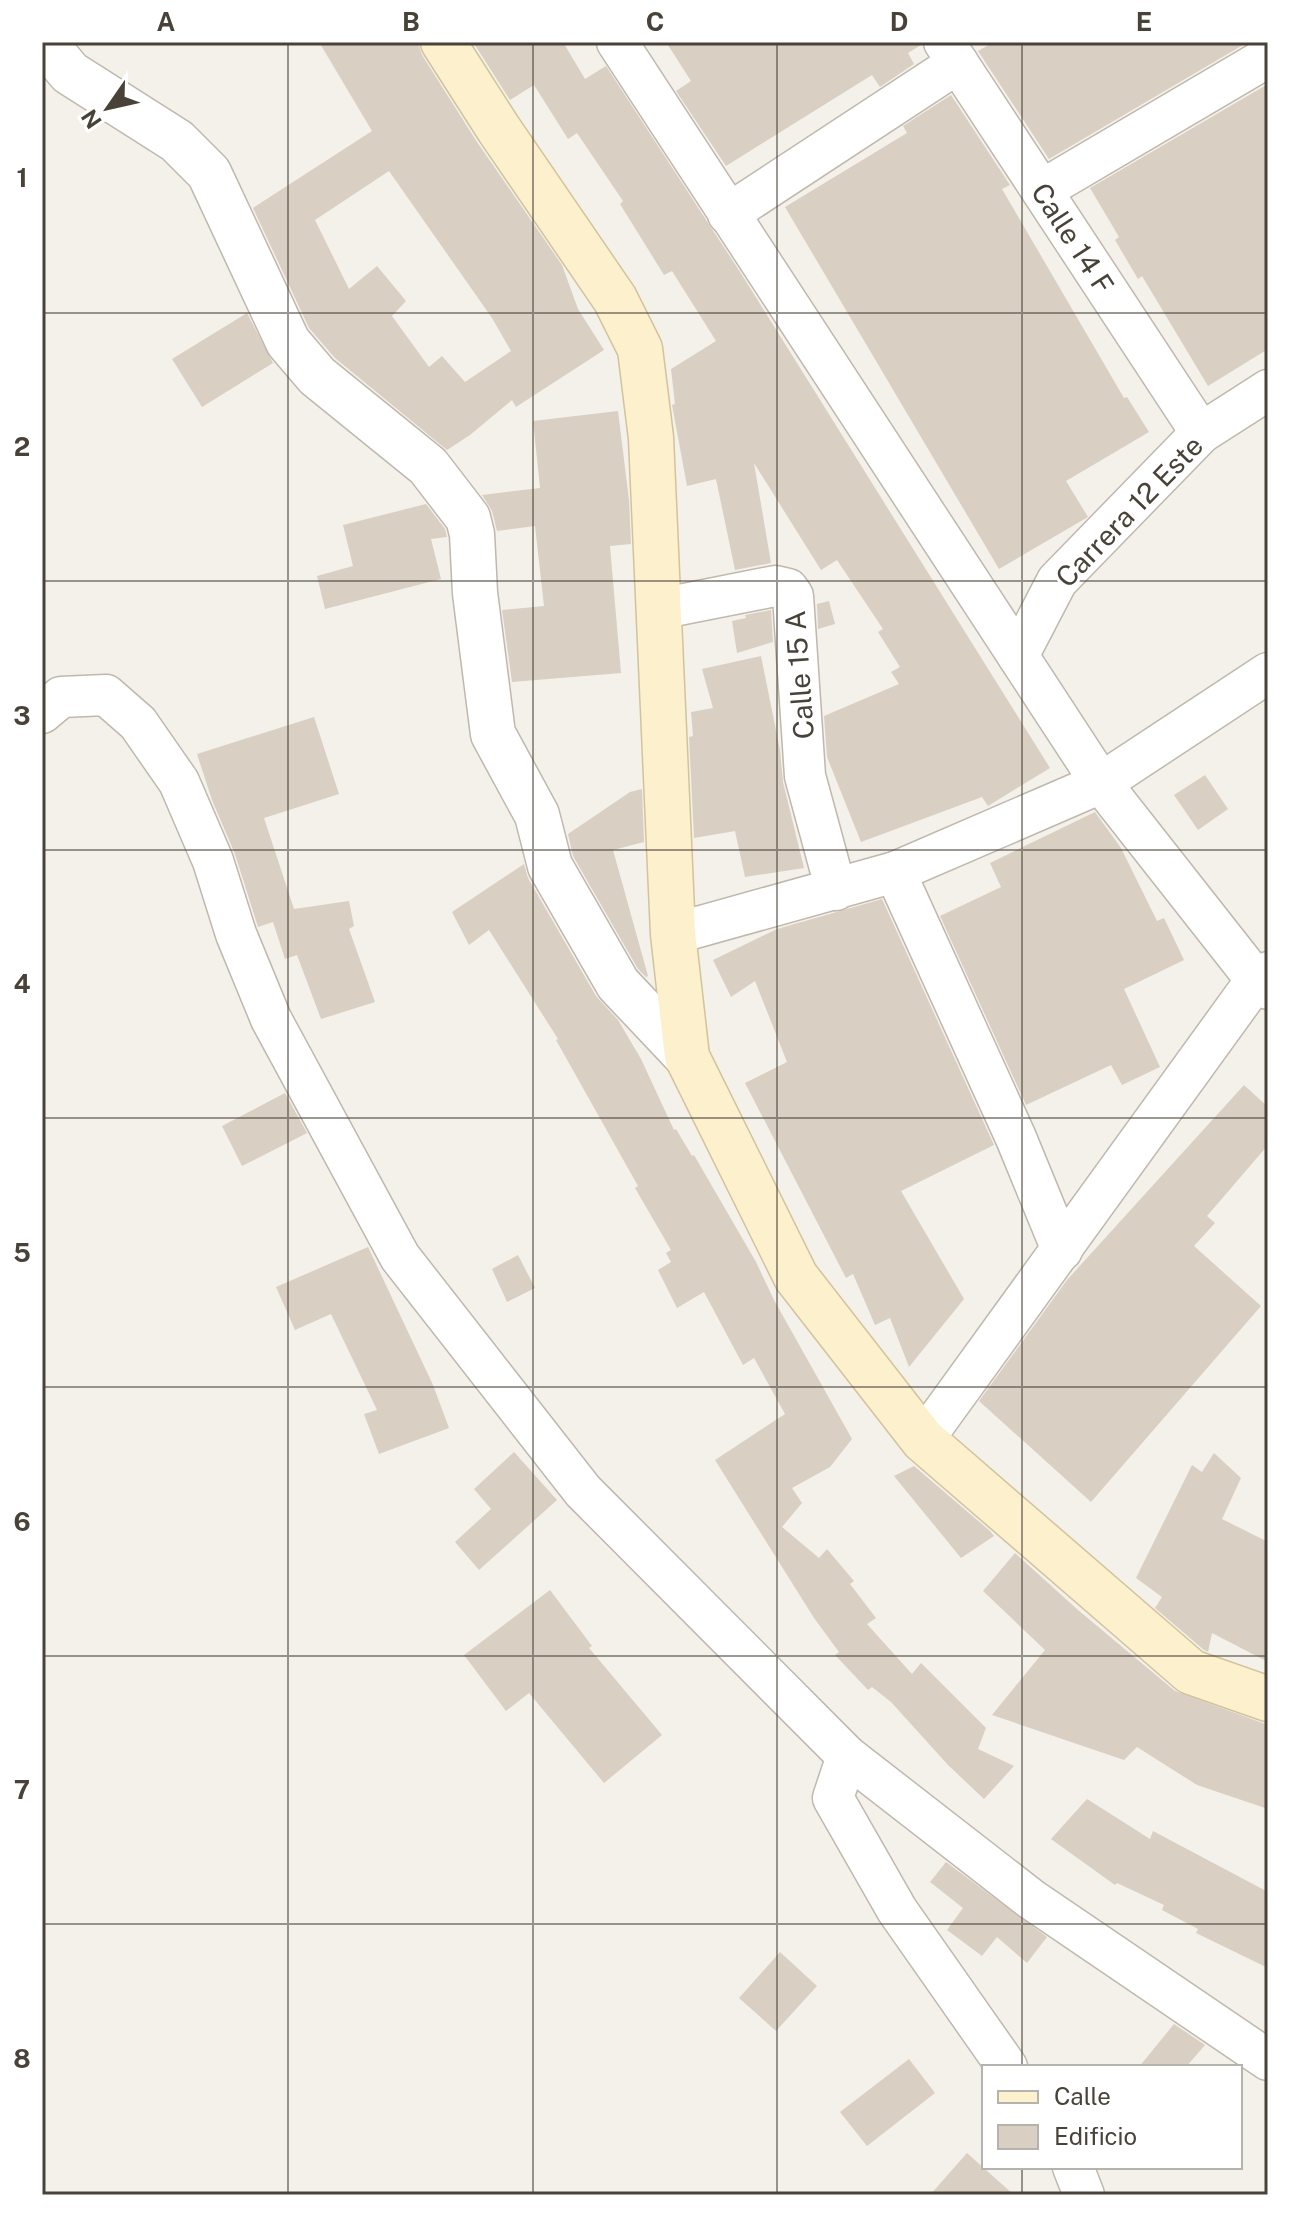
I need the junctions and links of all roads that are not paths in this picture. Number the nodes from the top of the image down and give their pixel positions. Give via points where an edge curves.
1 (44, 42) edge
2 (443, 42) edge
3 (617, 42) edge
4 (951, 52) edge
5 (1267, 59) edge
6 (1042, 190) junction
7 (728, 214) junction
8 (1268, 390) edge
9 (1201, 433) junction
10 (659, 609) junction
11 (1018, 656) junction
12 (1268, 673) edge
13 (42, 713) edge
14 (1101, 783) junction
15 (895, 872) junction
16 (836, 890) junction
17 (673, 934) junction
18 (1264, 980) edge
19 (687, 1057) junction
20 (1062, 1250) junction
21 (923, 1440) junction
22 (1268, 1699) edge
23 (847, 1756) junction
24 (1268, 2060) edge
25 (1006, 2065) edge
26 (1074, 2169) edge
27 (1084, 2195) edge

1 - 19 street via 70,73 177,141 209,173 288,342 317,376 428,466 468,518 493,734 537,815 550,866 618,984
2 - 10 main road via 615,299 640,349 651,438
3 - 7 street
4 - 6 street, Calle 14 F
4 - 7 street
5 - 6 street
6 - 9 street, Calle 14 F
7 - 11 street
8 - 9 street, Carrera 12 Este
9 - 11 street, Carrera 12 Este via 1057,581
10 - 16 street, Calle 15 A via 775,586 793,596 805,776
10 - 17 main road
11 - 14 street
12 - 14 street
13 - 23 street via 61,697 106,695 138,723 179,782 271,1019 400,1257 583,1491
14 - 15 street
14 - 18 street
15 - 16 street
15 - 20 street
16 - 17 street
17 - 19 main road
18 - 20 street
19 - 21 main road via 796,1277
20 - 21 street
21 - 22 main road via 1191,1672
23 - 24 street via 1031,1899
23 - 25 street via 833,1798 897,1910
26 - 27 street

